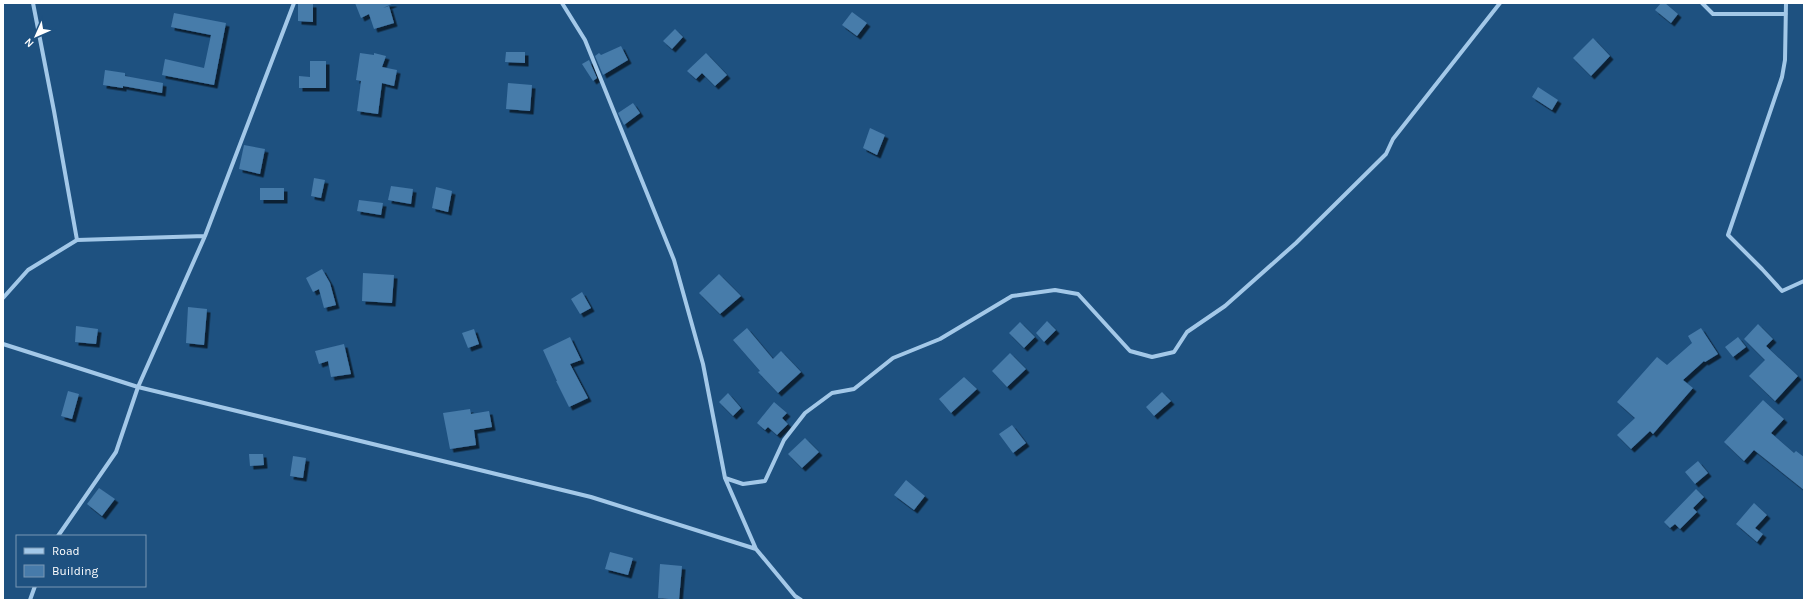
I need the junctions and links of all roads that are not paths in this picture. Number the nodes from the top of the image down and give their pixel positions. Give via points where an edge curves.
1 (33, 3) edge
2 (294, 3) edge
3 (562, 3) edge
4 (1500, 3) edge
5 (1702, 3) edge
6 (1786, 3) edge
7 (1786, 14) junction
8 (205, 236) junction
9 (77, 240) junction
10 (1804, 282) edge
11 (3, 298) edge
12 (3, 344) edge
13 (138, 387) junction
14 (725, 478) junction
15 (59, 535) edge
16 (756, 549) junction
17 (36, 587) edge
18 (30, 600) edge
19 (801, 600) edge

1 - 9 street
2 - 8 street
3 - 14 street via 586,40 674,260 703,364
4 - 14 street via 1393,138 1386,154 1290,249 1225,306 1187,332 1174,352 1152,357 1130,352 1078,294 1055,290 1012,296 940,339 893,358 854,389 832,393 805,412 784,440 766,481 743,484
5 - 7 street via 1713,14
6 - 7 street
7 - 10 street via 1782,77 1728,235 1782,291
8 - 9 street
8 - 13 street
9 - 11 street via 28,270
12 - 13 street
13 - 15 street via 116,452
13 - 16 street via 591,497
14 - 16 street
16 - 19 street
17 - 18 street

